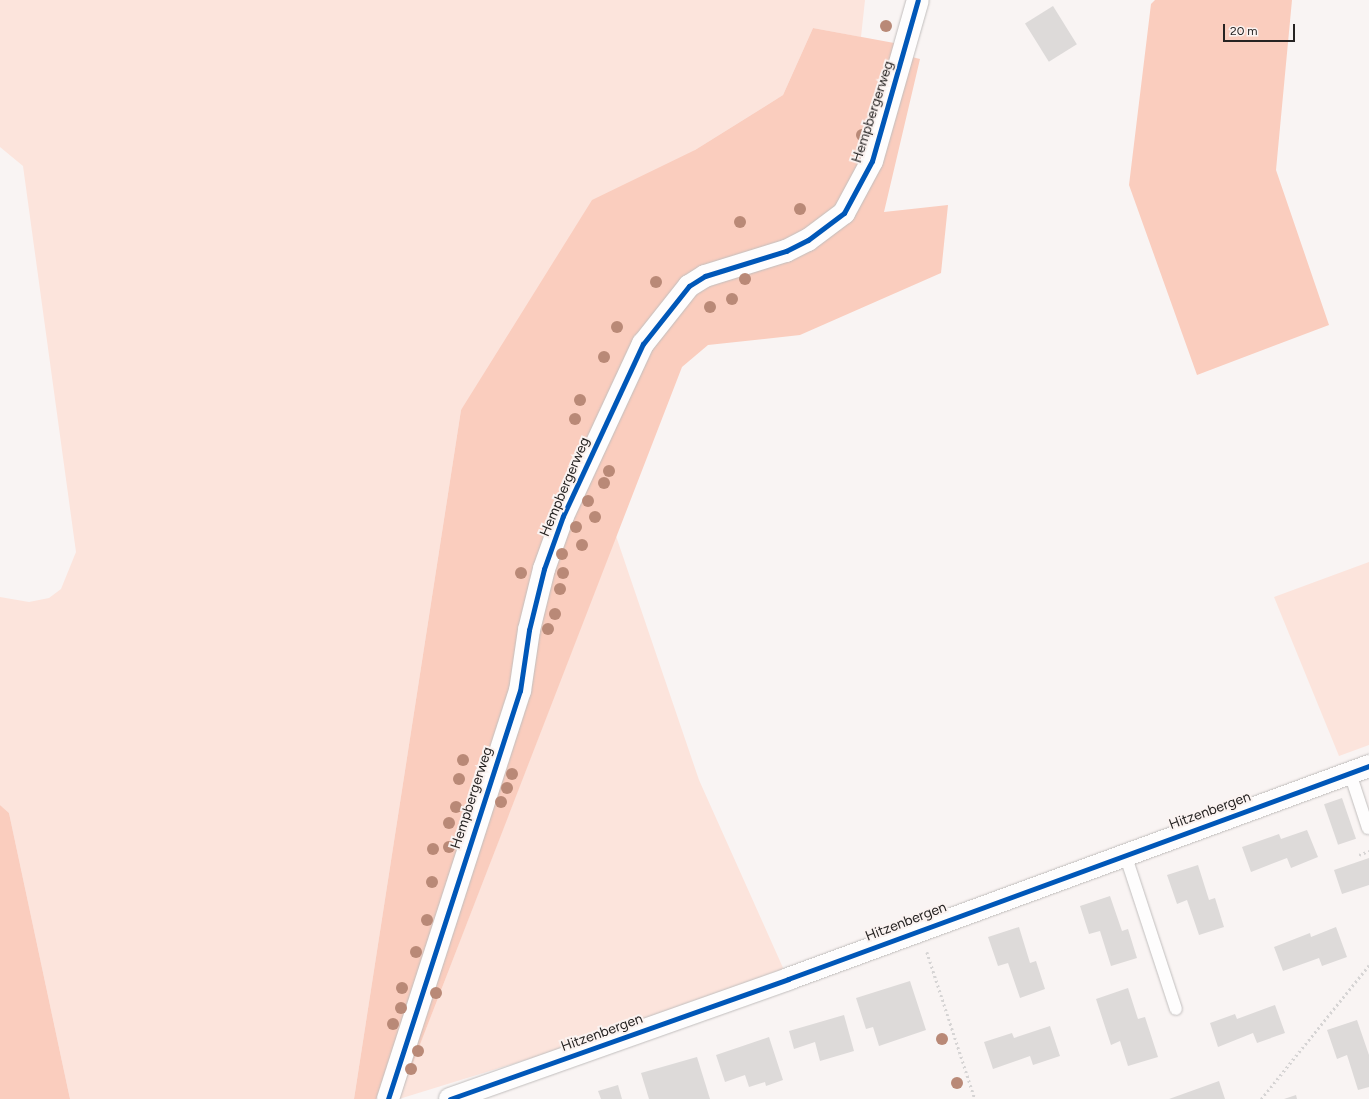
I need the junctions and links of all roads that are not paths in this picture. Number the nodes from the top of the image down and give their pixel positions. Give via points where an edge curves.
1 (918, 0) edge
2 (1359, 770) edge
3 (1368, 828) edge
4 (1125, 854) junction
5 (1176, 1009) dead end
6 (388, 1099) edge
7 (450, 1099) edge

1 - 6 street, Hempbergerweg via 872,161 844,213 808,240 786,251 734,266 695,282 675,301 643,344 563,516 544,570 529,630 520,691
2 - 3 lane
2 - 4 street, Hitzenbergen
4 - 5 lane
4 - 7 street, Hitzenbergen via 788,979

